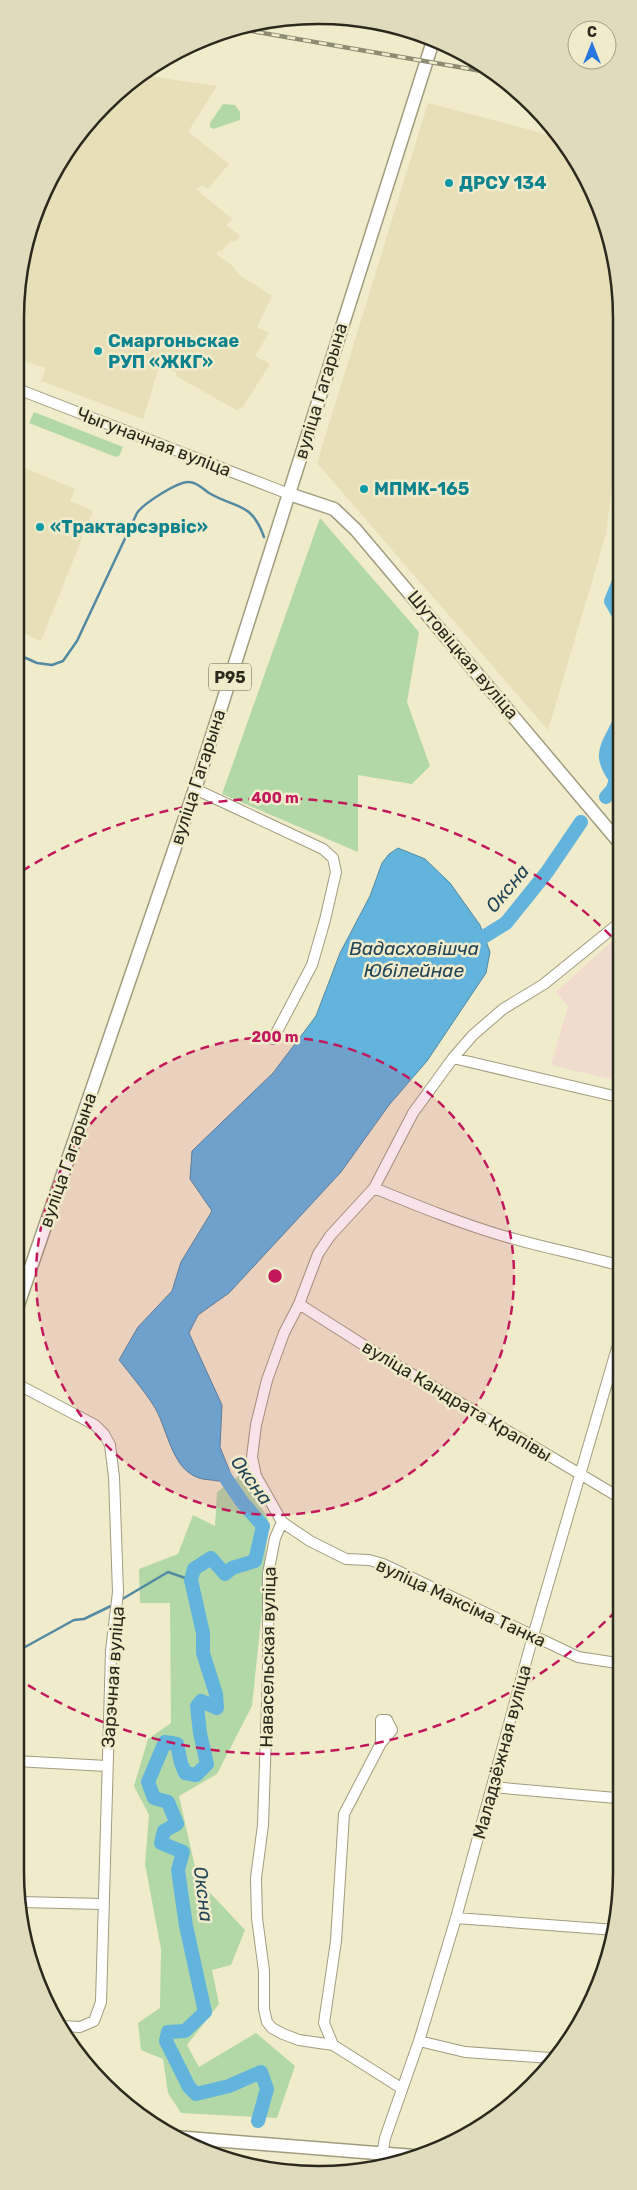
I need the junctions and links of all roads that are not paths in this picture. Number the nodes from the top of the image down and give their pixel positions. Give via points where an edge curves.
1 (432, 46) edge
2 (24, 392) edge
3 (289, 494) junction
4 (195, 789) junction
5 (613, 835) edge
6 (613, 928) edge
7 (273, 1039) dead end
8 (453, 1058) junction
9 (613, 1096) edge
10 (374, 1188) junction
11 (613, 1264) edge
12 (24, 1288) edge
13 (299, 1304) junction
14 (613, 1362) edge
15 (24, 1388) edge
16 (581, 1476) junction
17 (613, 1494) edge
18 (282, 1522) junction
19 (533, 1636) junction
20 (613, 1663) edge
21 (381, 1743) dead end
22 (24, 1761) edge
23 (108, 1766) junction
24 (492, 1787) junction
25 (613, 1798) edge
26 (25, 1902) edge
27 (102, 1904) junction
28 (456, 1918) junction
29 (608, 1929) edge
30 (68, 2026) edge
31 (419, 2041) junction
32 (333, 2044) junction
33 (547, 2058) edge
34 (401, 2088) junction
35 (195, 2139) edge
36 (380, 2160) edge
37 (382, 2160) edge

1 - 3 main road, вуліца Гагарына / Р95
2 - 3 street, Чыгуначная вуліца
3 - 4 main road, вуліца Гагарына / Р95
3 - 5 main road, Шутовіцкая вуліца via 334,509 356,530
4 - 7 street via 323,849 333,858 336,872 312,965
4 - 12 main road, вуліца Гагарына / Р95
6 - 8 street via 544,984 503,1009
8 - 9 street
8 - 10 street via 413,1113
10 - 11 street via 507,1237
10 - 13 street via 318,1254
13 - 16 street, вуліца Кандрата Крапівы
13 - 18 street via 267,1380 252,1457 256,1476
14 - 16 street, Маладзёжная вуліца
15 - 23 street, Зарэчная вуліца via 95,1425 110,1445 118,1592 111,1651
16 - 17 street, вуліца Кандрата Крапівы
16 - 19 street, Маладзёжная вуліца
18 - 19 street, вуліца Максіма Танка via 346,1559 383,1564
18 - 32 street, Навасельская вуліца via 274,1538 268,1574 264,1806 256,1878 264,2009 267,2022 283,2034 299,2040
19 - 20 street, вуліца Максіма Танка via 578,1658
19 - 24 street, Маладзёжная вуліца
21 - 32 street via 344,1814 336,1941 324,2023
22 - 23 street
23 - 27 street, Зарэчная вуліца
24 - 25 street
24 - 28 street, Маладзёжная вуліца
26 - 27 street
27 - 30 street, Зарэчная вуліца via 101,2002 94,2021 80,2027
28 - 29 street
28 - 31 street, Маладзёжная вуліца
31 - 33 street via 465,2052
31 - 34 street, Маладзёжная вуліца
32 - 34 street
34 - 37 street, Маладзёжная вуліца via 385,2138
35 - 36 main road

